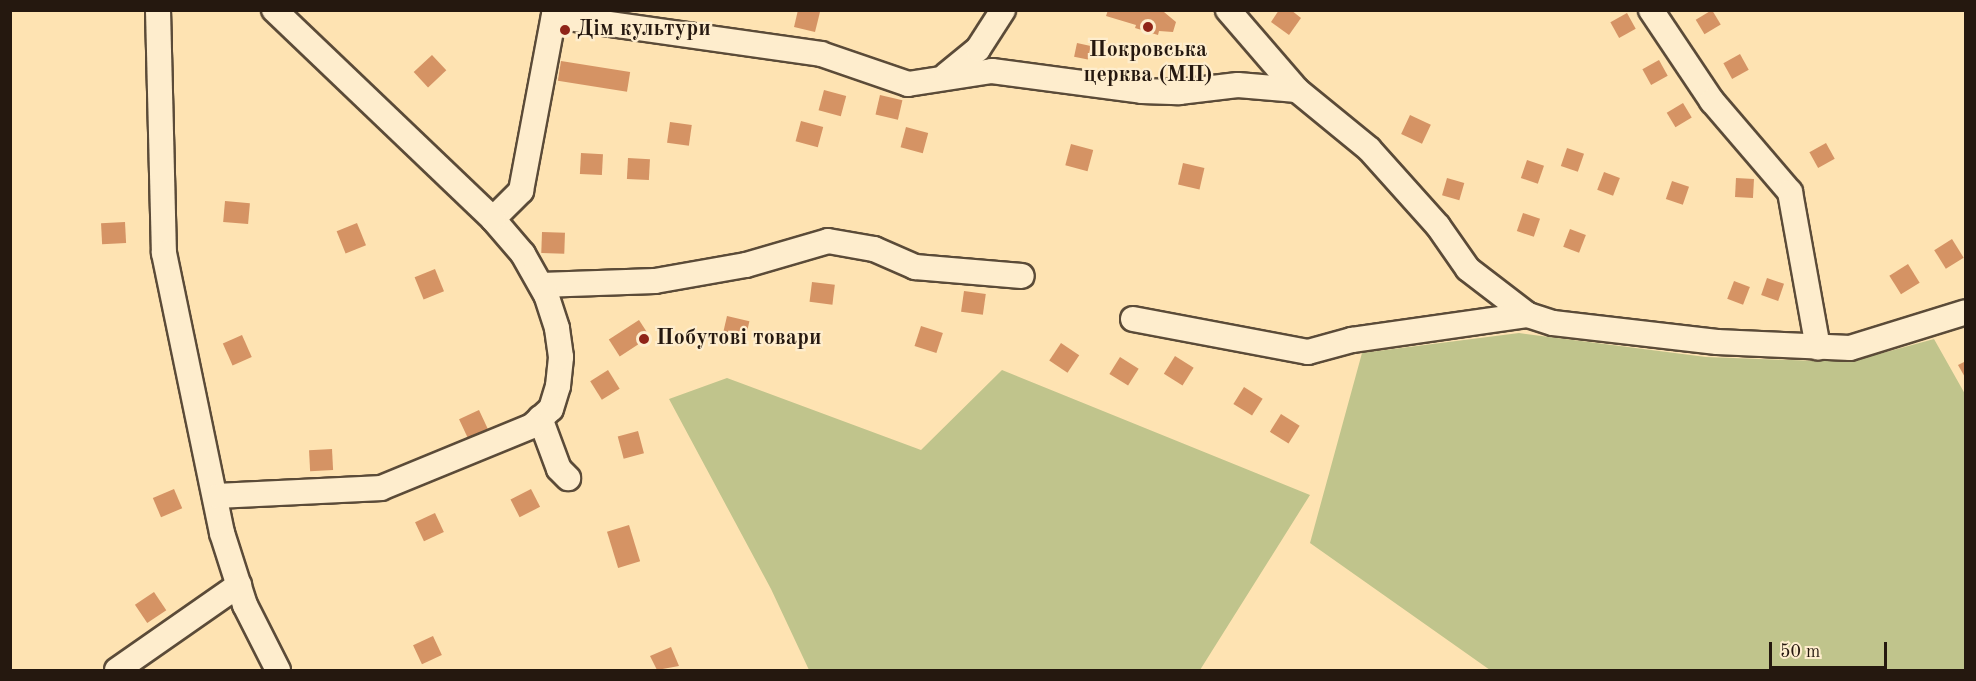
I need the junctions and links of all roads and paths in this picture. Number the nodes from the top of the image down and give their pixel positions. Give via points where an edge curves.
1 (158, 10) edge
2 (274, 10) edge
3 (1003, 10) edge
4 (1209, 10) edge
5 (1651, 10) edge
6 (554, 13) edge
7 (1231, 16) edge
8 (942, 77) junction
9 (1297, 90) junction
10 (493, 219) junction
11 (1022, 276) dead end
12 (541, 285) junction
13 (1965, 312) edge
14 (1528, 315) junction
15 (1133, 319) dead end
16 (1818, 348) junction
17 (540, 418) junction
18 (568, 477) dead end
19 (218, 496) junction
20 (239, 585) junction
21 (117, 670) edge
22 (278, 670) edge

1 - 19 street via 164,253
2 - 10 street
3 - 8 street via 965,63
4 - 7 street
5 - 16 street via 1713,101 1790,192
6 - 8 street via 821,54 908,84
6 - 10 street via 521,191
7 - 9 street
8 - 9 street via 993,71 1142,91 1179,92 1238,85
9 - 14 street via 1369,149 1437,226 1468,269
10 - 12 street via 523,254
11 - 12 street via 915,267 874,249 828,242 746,265 655,281
12 - 17 street via 557,328 561,357 550,409
13 - 16 street via 1850,348
14 - 15 street via 1352,340 1308,352
14 - 16 street via 1553,323 1717,342
17 - 18 street via 559,469
17 - 19 street via 532,426 381,488
19 - 20 street via 222,532
20 - 21 street
20 - 22 street

